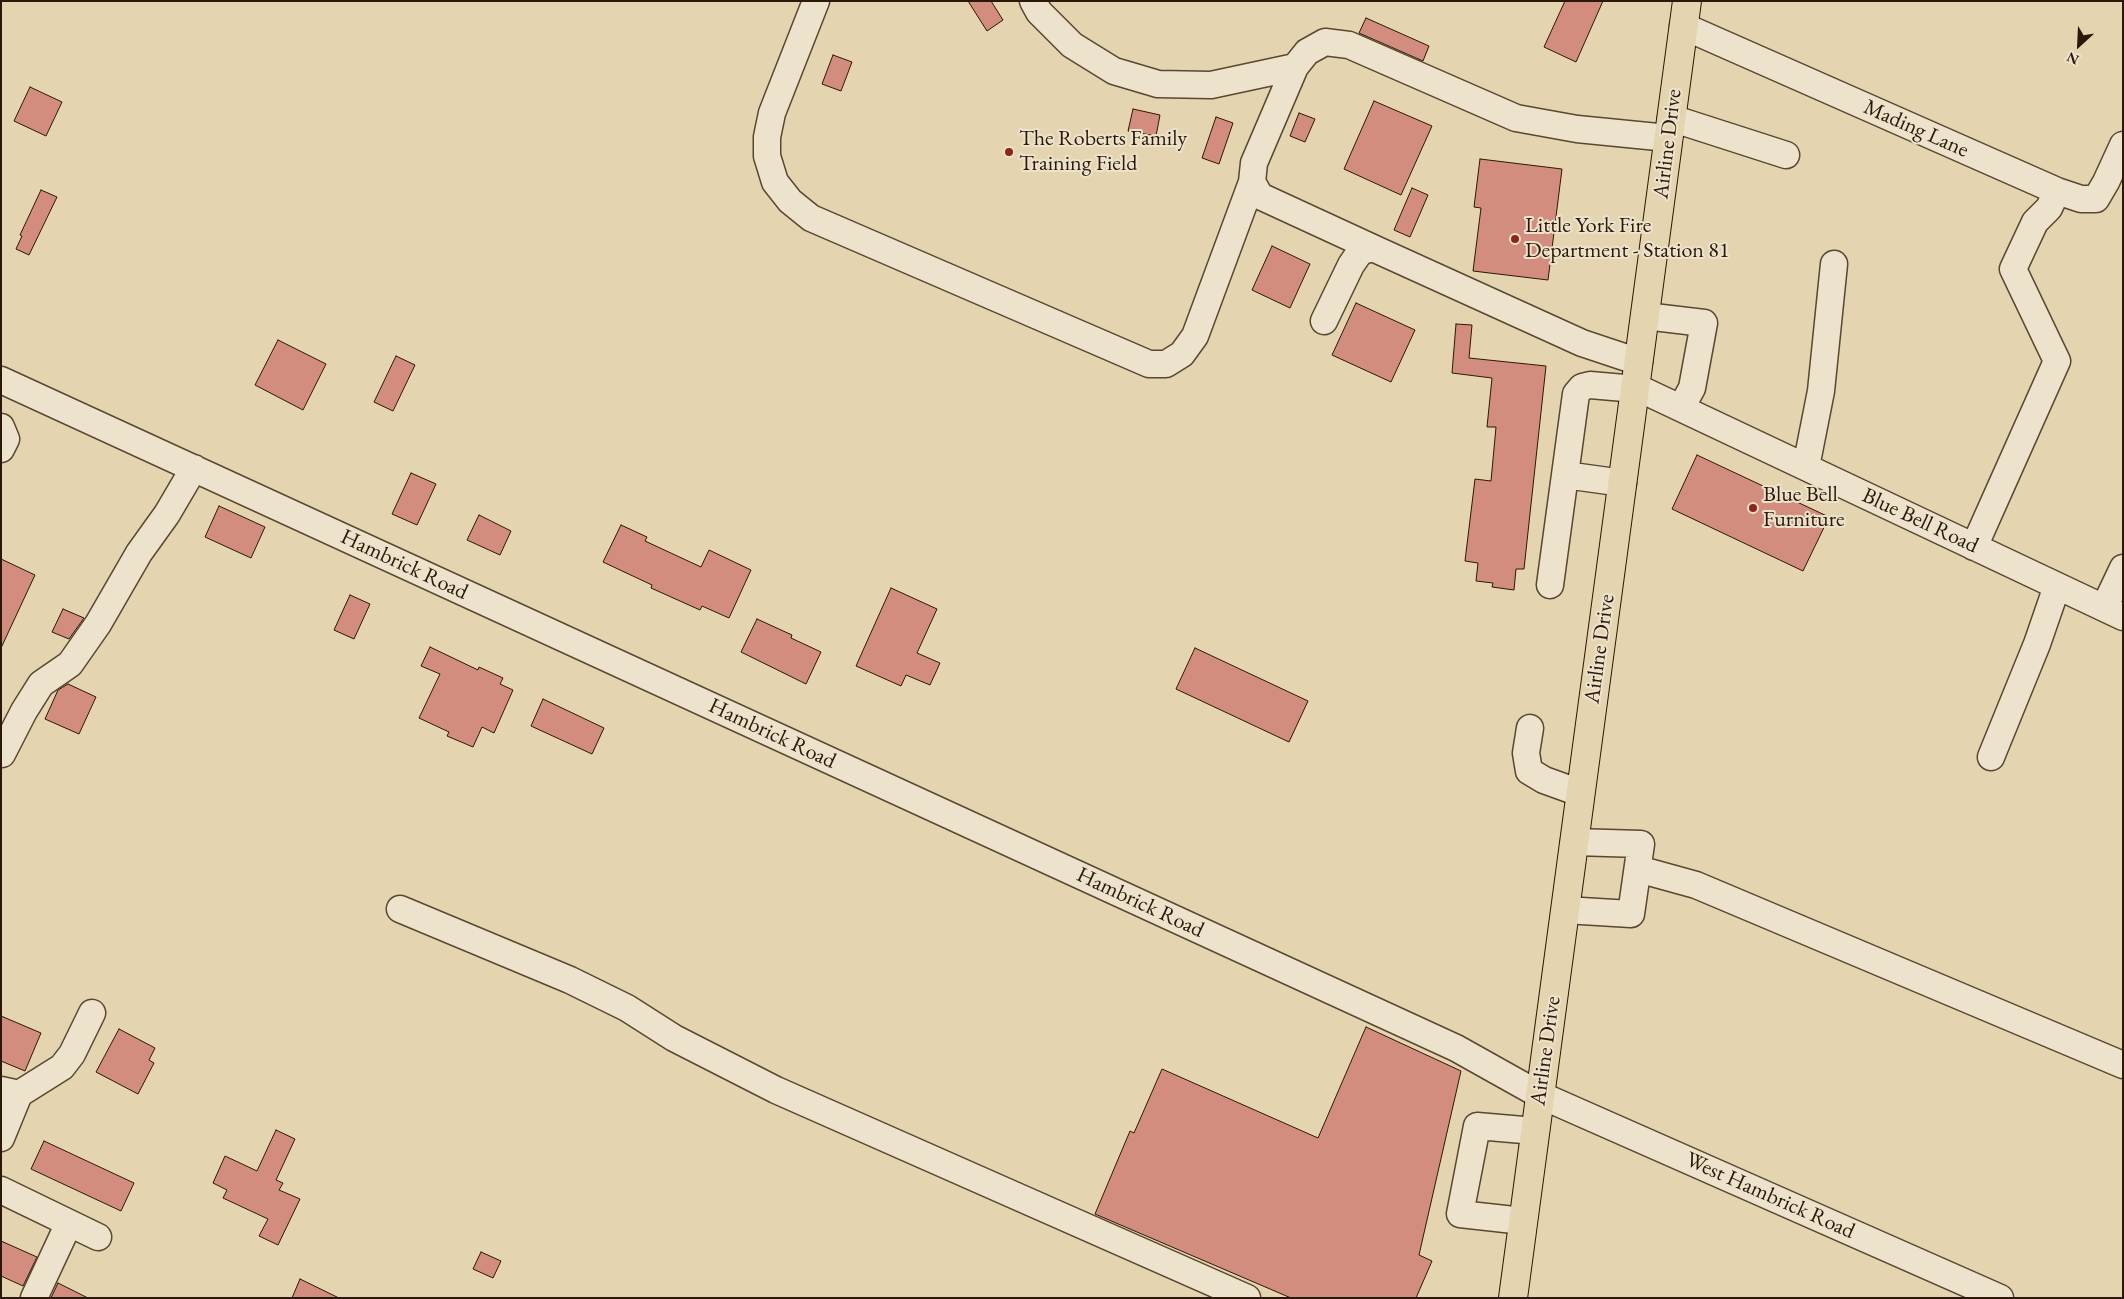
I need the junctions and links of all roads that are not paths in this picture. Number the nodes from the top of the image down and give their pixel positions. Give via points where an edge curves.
1 (816, 1) edge
2 (1033, 1) edge
3 (1685, 14) edge
4 (1295, 67) junction
5 (1670, 128) junction
6 (2123, 145) edge
7 (1786, 155) dead end
8 (1252, 182) junction
9 (2057, 191) junction
10 (1375, 249) junction
11 (1834, 264) dead end
12 (1645, 316) junction
13 (1324, 321) dead end
14 (1637, 379) junction
15 (1, 380) edge
16 (1681, 408) junction
17 (1, 427) edge
18 (1, 449) edge
19 (1806, 467) junction
20 (194, 468) junction
21 (1564, 475) junction
22 (1623, 483) junction
23 (1974, 547) junction
24 (2123, 568) edge
25 (1550, 585) dead end
26 (2057, 586) junction
27 (2113, 613) edge
28 (1530, 728) dead end
29 (2, 754) edge
30 (1991, 757) dead end
31 (1580, 793) junction
32 (1574, 842) junction
33 (1638, 870) junction
34 (400, 909) dead end
35 (1565, 910) junction
36 (92, 1013) dead end
37 (2123, 1065) edge
38 (10, 1092) edge
39 (1540, 1094) junction
40 (1535, 1131) junction
41 (1, 1138) edge
42 (1, 1190) edge
43 (1523, 1221) junction
44 (69, 1223) junction
45 (98, 1238) dead end
46 (34, 1298) edge
47 (1247, 1298) edge
48 (1513, 1298) edge
49 (2000, 1298) edge

1 - 8 street via 772,113 767,138 767,156 775,182 790,201 811,218 1149,364 1166,364 1182,354 1195,336
2 - 4 street via 1039,12 1072,45 1114,71 1158,84 1211,85
3 - 5 main road, Airline Drive
3 - 9 street, Mading Lane
4 - 5 street via 1307,52 1325,42 1349,45 1516,118 1576,128
4 - 8 street via 1254,163
5 - 7 street
5 - 12 main road, Airline Drive
6 - 9 street, Mading Lane via 2096,199 2081,199
8 - 10 street via 1260,196
9 - 23 street via 2049,208 2035,222 2013,269 2057,361
10 - 13 street via 1360,252
10 - 14 street via 1582,343
11 - 19 street via 1821,391
12 - 14 main road, Airline Drive
12 - 16 street via 1704,323 1692,388
14 - 16 street, Blue Bell Road
14 - 21 street via 1590,385 1582,387 1576,394
14 - 22 main road, Airline Drive
15 - 20 street, Hambrick Road
16 - 19 street, Blue Bell Road
17 - 18 street via 6,439
19 - 23 street, Blue Bell Road
20 - 29 street via 98,624 70,664 41,684
20 - 39 street, Hambrick Road via 1456,1048
21 - 22 street
21 - 25 street
22 - 31 main road, Airline Drive
23 - 26 street, Blue Bell Road
24 - 27 street
26 - 27 street, Blue Bell Road
26 - 30 street
28 - 31 street via 1526,753 1529,771
31 - 32 main road, Airline Drive
32 - 33 street via 1641,844
32 - 35 main road, Airline Drive
33 - 35 street via 1631,914
33 - 37 street via 1696,885
34 - 47 street via 570,980 776,1090
35 - 39 main road, Airline Drive
36 - 38 street via 62,1067
38 - 41 street
39 - 40 main road, Airline Drive
39 - 49 street, West Hambrick Road
40 - 43 main road, Airline Drive
40 - 43 street via 1477,1126 1460,1214
42 - 44 street
43 - 48 main road, Airline Drive
44 - 45 street
44 - 46 street

